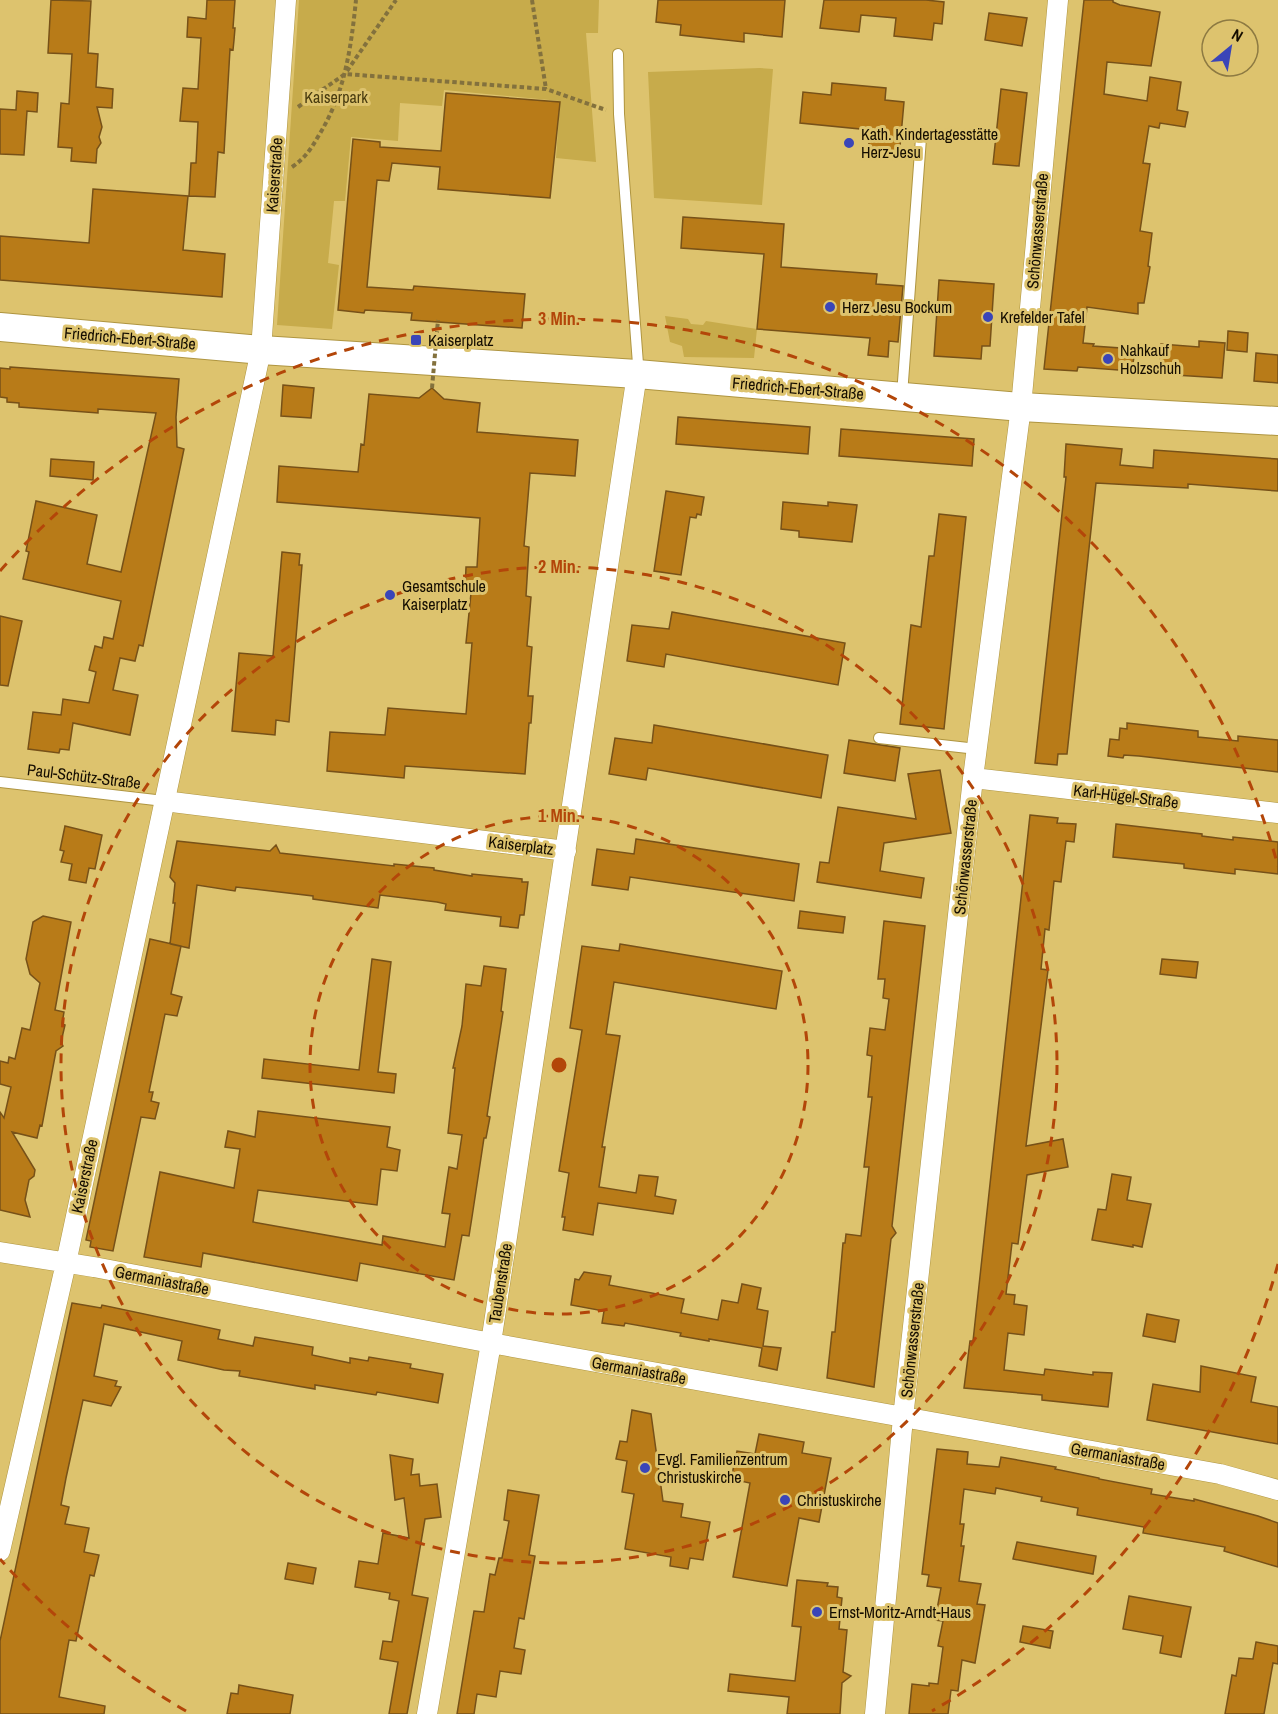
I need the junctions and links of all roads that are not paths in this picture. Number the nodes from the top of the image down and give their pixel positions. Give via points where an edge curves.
1 (286, 0) edge
2 (1058, 0) edge
3 (618, 54) dead end
4 (921, 138) dead end
5 (0, 327) edge
6 (261, 350) junction
7 (637, 374) junction
8 (902, 397) junction
9 (1021, 406) junction
10 (1278, 421) edge
11 (879, 738) dead end
12 (977, 749) junction
13 (973, 778) junction
14 (0, 782) edge
15 (164, 801) junction
16 (1278, 813) edge
17 (566, 851) junction
18 (0, 1252) edge
19 (66, 1263) junction
20 (491, 1343) junction
21 (903, 1418) junction
22 (1278, 1490) edge
23 (0, 1551) edge
24 (427, 1714) edge
25 (875, 1714) edge

1 - 6 street, Kaiserstraße
2 - 9 street, Schönwasserstraße
3 - 7 lane
4 - 8 lane
5 - 6 street, Friedrich-Ebert-Straße
6 - 7 street
6 - 15 street
7 - 8 street, Friedrich-Ebert-Straße
7 - 17 street, Kaiserplatz
8 - 9 street, Friedrich-Ebert-Straße
9 - 10 street, Friedrich-Ebert-Straße
9 - 12 street, Schönwasserstraße
11 - 12 lane
12 - 13 street, Schönwasserstraße
13 - 16 street, Karl-Hügel-Straße
13 - 21 street, Schönwasserstraße
14 - 15 lane, Paul-Schütz-Straße
15 - 17 street, Kaiserplatz
15 - 19 street, Kaiserstraße
17 - 20 street, Taubenstraße
18 - 19 street, Germaniastraße
19 - 20 street, Germaniastraße
19 - 23 street, Kaiserstraße
20 - 21 street, Germaniastraße
20 - 24 street, Taubenstraße
21 - 22 street, Germaniastraße via 1221,1474
21 - 25 street, Schönwasserstraße

